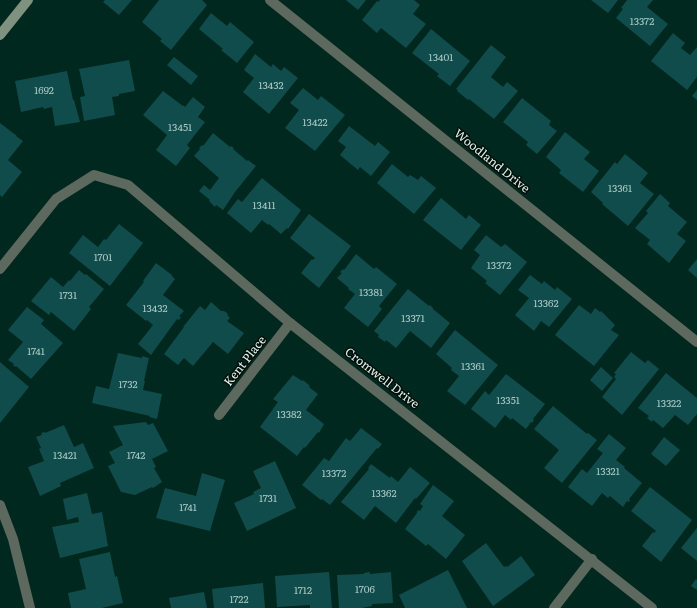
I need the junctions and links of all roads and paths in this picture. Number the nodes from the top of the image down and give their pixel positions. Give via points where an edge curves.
1 (28, 0) edge
2 (270, 0) edge
3 (0, 35) edge
4 (0, 269) edge
5 (290, 323) junction
6 (697, 342) edge
7 (219, 415) dead end
8 (0, 505) edge
9 (592, 559) junction
10 (30, 608) edge
11 (554, 608) edge
12 (652, 608) edge

1 - 3 main road
2 - 6 street, Woodland Drive
4 - 5 street, Cromwell Drive via 56,199 94,175 128,185
5 - 7 street, Kent Place
5 - 9 street, Cromwell Drive
8 - 10 street via 13,539
9 - 11 street
9 - 12 street, Cromwell Drive

